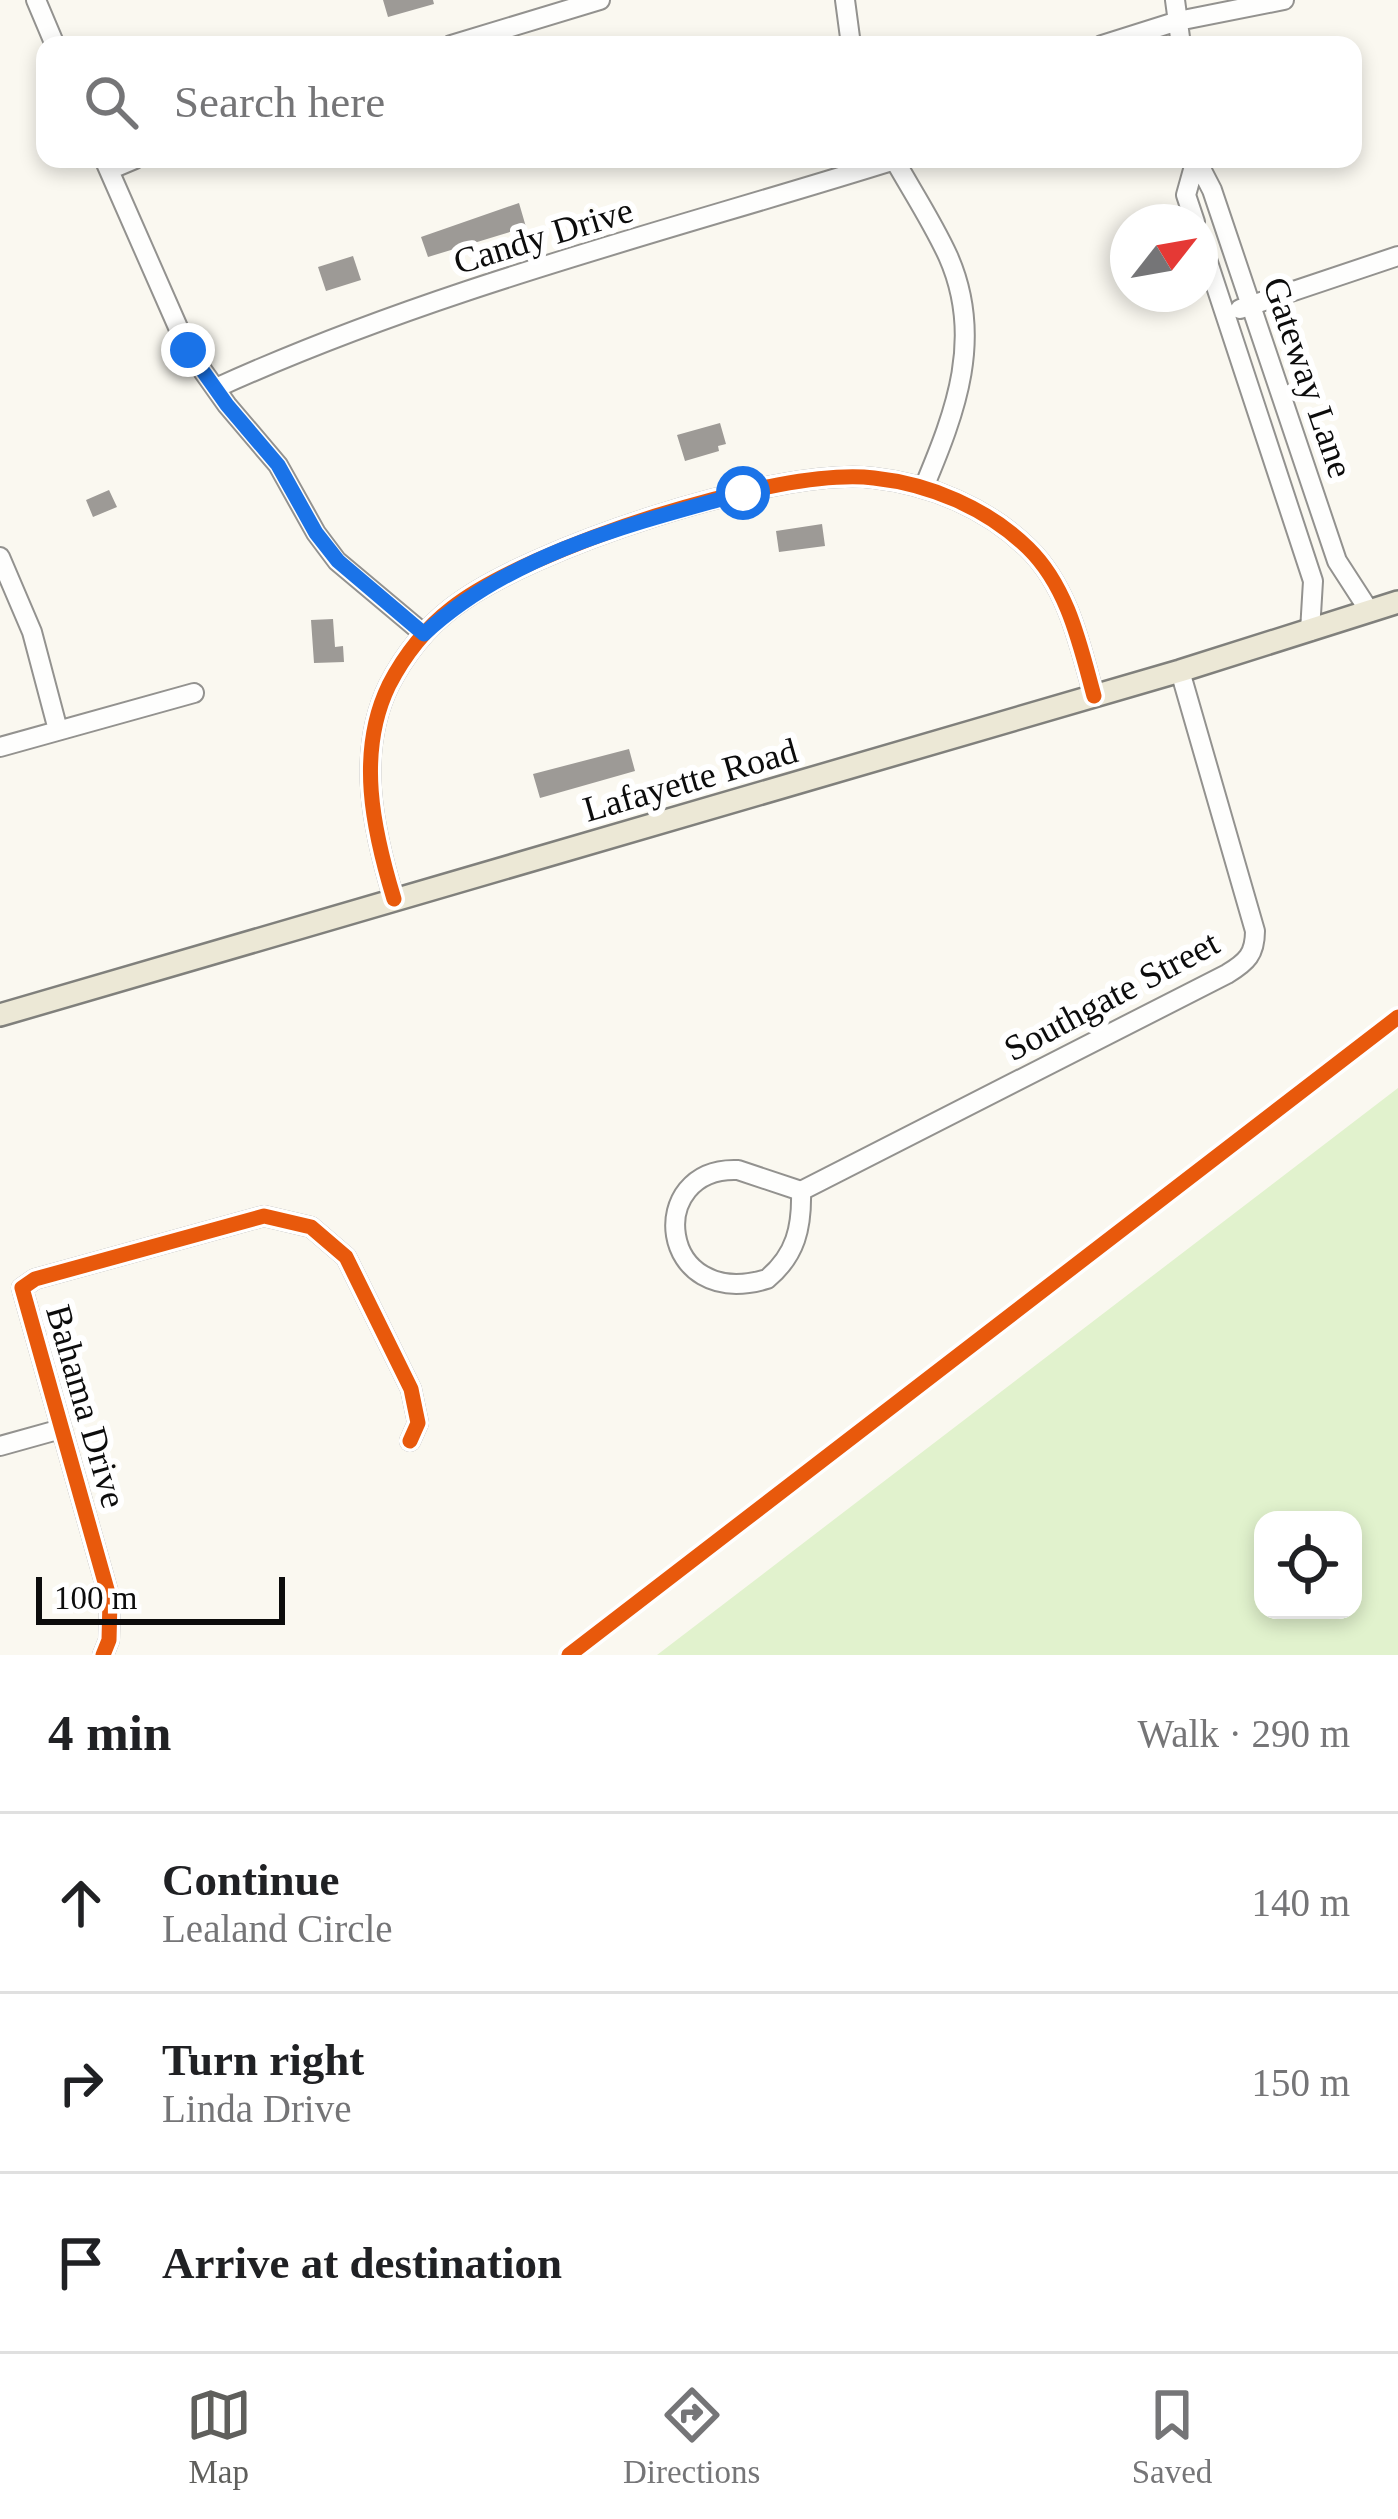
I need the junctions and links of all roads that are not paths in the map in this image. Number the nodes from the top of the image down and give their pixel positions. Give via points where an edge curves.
1 (36, 0) edge
2 (600, 0) edge
3 (845, 0) edge
4 (1175, 0) edge
5 (1284, 0) edge
6 (1178, 21) junction
7 (51, 36) edge
8 (481, 36) edge
9 (850, 36) edge
10 (1130, 36) edge
11 (1180, 36) edge
12 (108, 168) edge
13 (868, 168) edge
14 (899, 168) edge
15 (1194, 168) edge
16 (1201, 168) edge
17 (1189, 204) edge
18 (1398, 256) edge
19 (1218, 293) edge
20 (1249, 305) junction
21 (1225, 315) junction
22 (216, 388) junction
23 (924, 487) junction
24 (1325, 528) junction
25 (1299, 537) junction
26 (0, 557) edge
27 (1398, 602) edge
28 (1370, 611) junction
29 (1310, 631) junction
30 (424, 634) junction
31 (1180, 671) junction
32 (194, 693) dead end
33 (1094, 696) junction
34 (58, 730) junction
35 (0, 747) edge
36 (394, 899) junction
37 (0, 1015) edge
38 (801, 1191) junction
39 (61, 1429) junction
40 (410, 1441) dead end
41 (0, 1446) edge
42 (103, 1655) edge

1 - 7 street
2 - 8 street
3 - 9 street
4 - 6 street
5 - 6 street
6 - 10 street
6 - 11 street
12 - 22 street via 188,350
13 - 22 street, Candy Drive via 452,297
14 - 23 street via 948,255 965,318 958,398
15 - 17 street, Gateway Lane
16 - 20 street, Gateway Lane
18 - 20 street
19 - 21 street, Gateway Lane
20 - 21 street
20 - 24 street, Gateway Lane
21 - 25 street, Gateway Lane
22 - 30 street via 278,465 338,561
23 - 30 street via 830,477 664,515 518,568
23 - 33 street via 986,516 1028,548 1065,602
24 - 25 street
24 - 28 street, Gateway Lane
25 - 29 street, Gateway Lane via 1313,580
26 - 34 street via 32,632
27 - 28 main road, Lafayette Road
28 - 29 main road, Lafayette Road
29 - 31 main road, Lafayette Road
30 - 36 street via 389,686 373,741 370,800
31 - 33 main road, Lafayette Road
31 - 38 street, Southgate Street via 1255,931 1253,953 1227,974
32 - 34 street
33 - 36 main road, Lafayette Road
34 - 35 street
36 - 37 main road, Lafayette Road
38 - 38 street via 738,1170 712,1172 681,1200 674,1224 679,1252 722,1285 767,1279 796,1239
39 - 40 street, Bahama Drive via 22,1288 263,1216 311,1227 346,1257 416,1403
39 - 41 street
39 - 42 street, Bahama Drive via 110,1600

